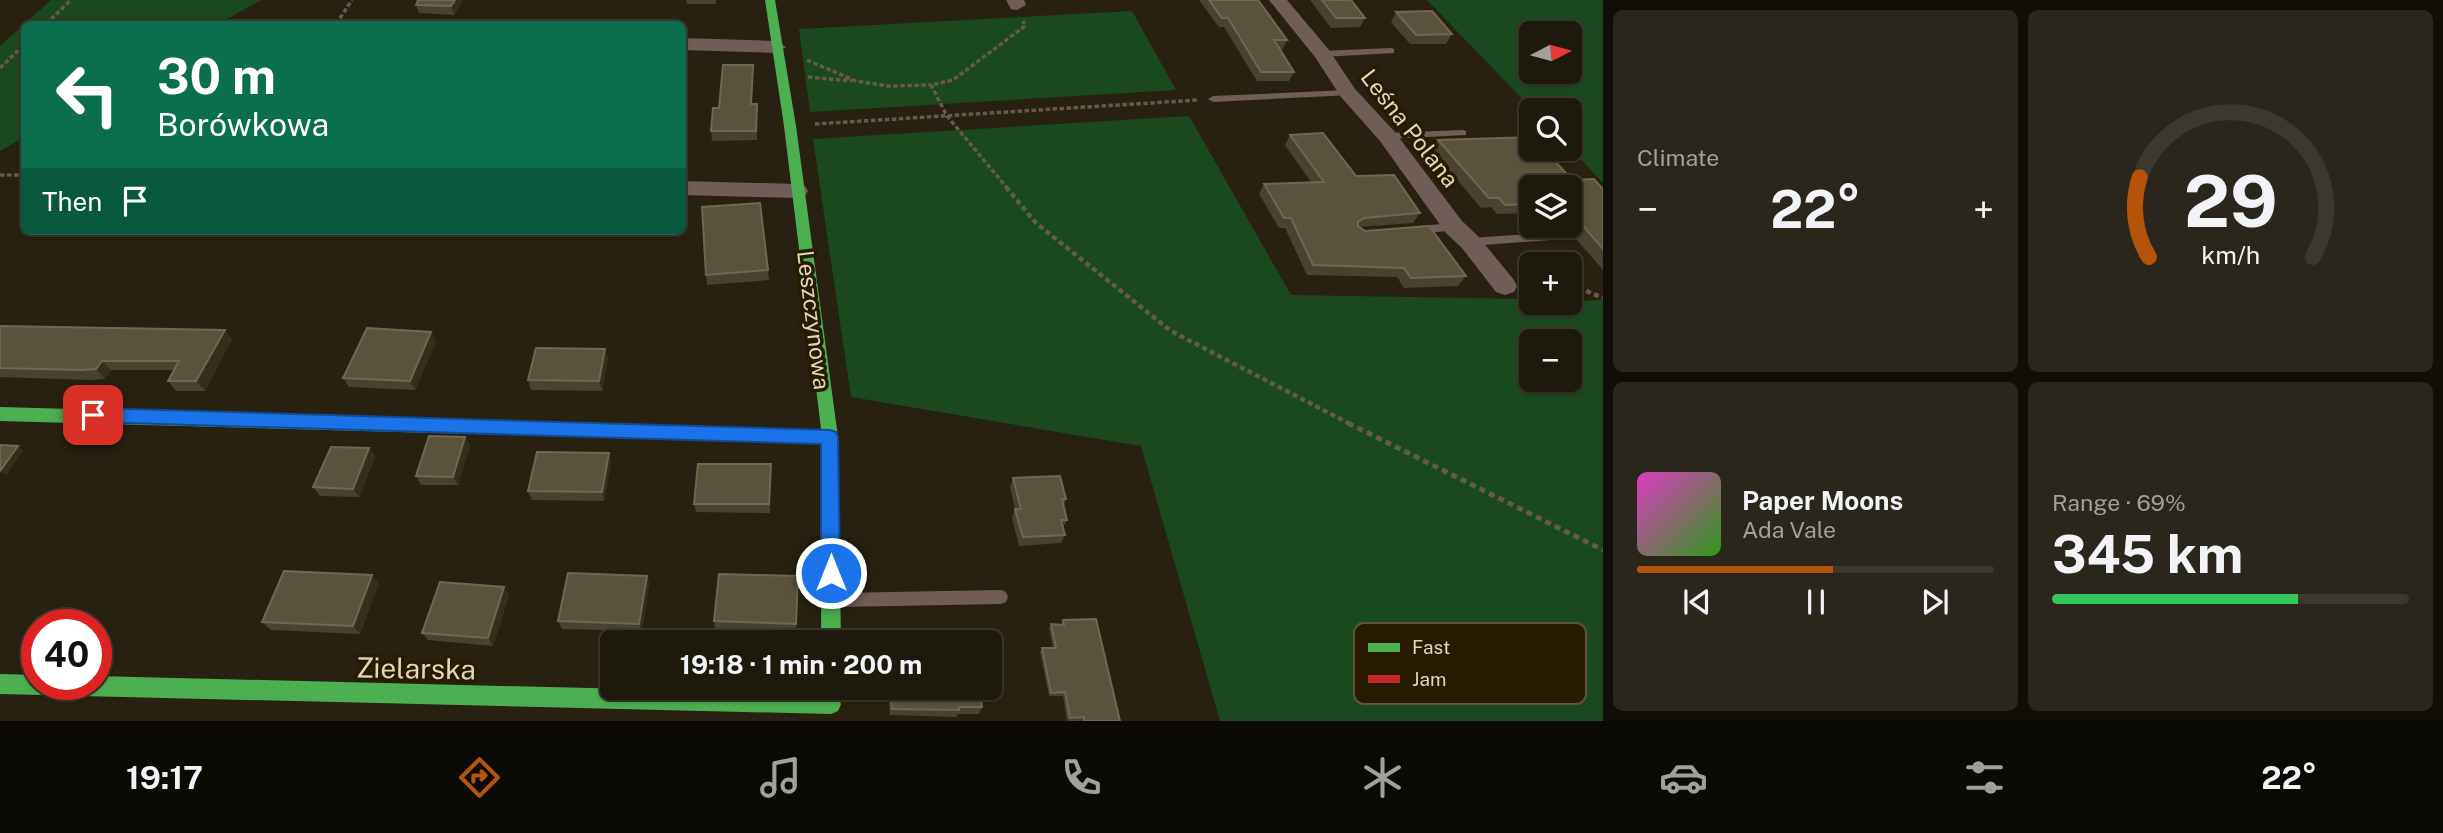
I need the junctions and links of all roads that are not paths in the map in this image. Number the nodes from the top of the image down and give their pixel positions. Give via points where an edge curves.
1 (770, 0) edge
2 (1278, 0) edge
3 (686, 44) edge
4 (777, 47) junction
5 (1391, 51) dead end
6 (1322, 54) junction
7 (1348, 93) junction
8 (1213, 99) road end
9 (1463, 133) dead end
10 (1387, 136) junction
11 (686, 188) edge
12 (797, 191) junction
13 (1399, 231) edge
14 (1462, 235) junction
15 (1519, 236) edge
16 (1505, 286) dead end
17 (0, 414) edge
18 (830, 437) junction
19 (1001, 597) dead end
20 (831, 601) junction
21 (831, 630) edge
22 (0, 684) edge
23 (831, 704) edge

1 - 4 street, Leszczynowa
2 - 6 street, Leśna Polana
3 - 4 street
4 - 12 street, Leszczynowa
5 - 6 lane
6 - 7 street, Leśna Polana
7 - 8 lane
7 - 10 street, Leśna Polana
9 - 10 lane
10 - 14 street, Leśna Polana
11 - 12 street
12 - 18 street, Leszczynowa
13 - 14 lane
14 - 15 lane
14 - 16 street, Leśna Polana
17 - 18 street
18 - 20 street, Leszczynowa
19 - 20 lane
20 - 21 street, Leszczynowa
22 - 23 street, Zielarska

